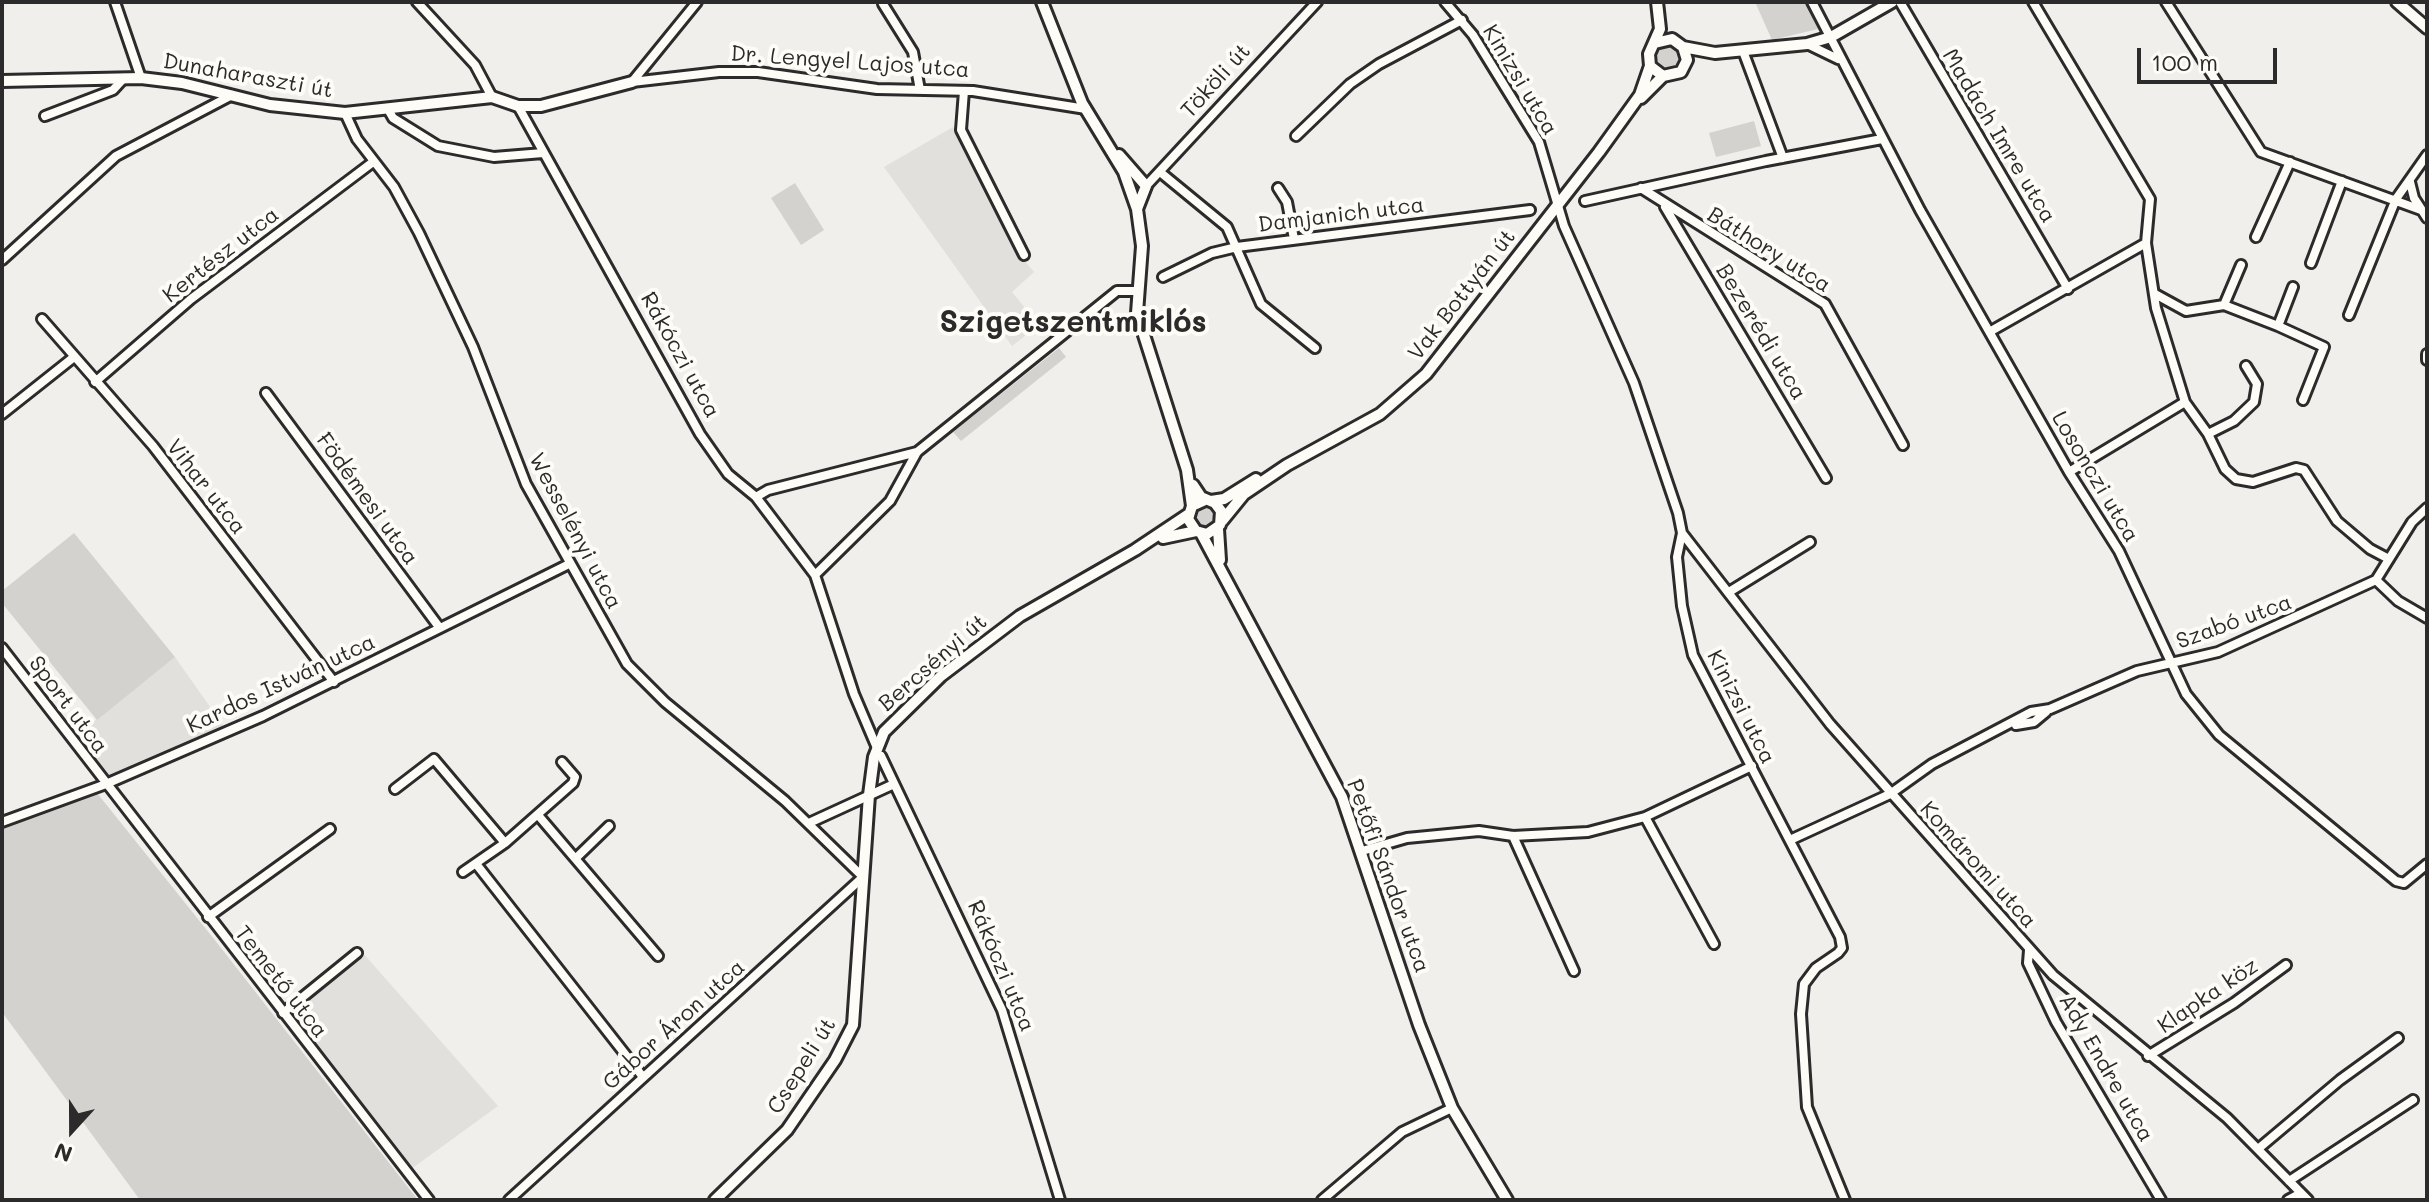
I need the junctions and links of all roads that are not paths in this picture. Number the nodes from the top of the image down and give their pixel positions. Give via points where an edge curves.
1 (115, 2) edge
2 (417, 2) edge
3 (697, 2) edge
4 (1042, 2) edge
5 (1317, 2) edge
6 (1445, 2) edge
7 (1812, 2) edge
8 (1892, 2) edge
9 (1900, 2) edge
10 (2033, 2) edge
11 (2166, 2) edge
12 (2397, 2) edge
13 (883, 4) edge
14 (1658, 4) edge
15 (1462, 20) junction
16 (2427, 28) edge
17 (1831, 37) junction
18 (1672, 39) junction
19 (1655, 43) junction
20 (1807, 44) junction
21 (1683, 47) junction
22 (1743, 51) junction
23 (1715, 53) junction
24 (1838, 59) junction
25 (1687, 60) junction
26 (648, 62) junction
27 (1650, 66) junction
28 (1663, 76) junction
29 (124, 78) junction
30 (141, 78) junction
31 (662, 78) junction
32 (2, 81) edge
33 (632, 82) junction
34 (920, 90) junction
35 (964, 91) junction
36 (232, 95) junction
37 (492, 97) junction
38 (518, 106) junction
39 (1631, 108) junction
40 (1086, 109) junction
41 (389, 111) junction
42 (345, 113) junction
43 (45, 116) dead end
44 (1296, 136) dead end
45 (1882, 139) junction
46 (1111, 146) junction
47 (543, 153) junction
48 (2427, 155) edge
49 (1783, 158) junction
50 (373, 162) junction
51 (2290, 162) junction
52 (1160, 172) junction
53 (2342, 181) junction
54 (2410, 182) junction
55 (1146, 186) junction
56 (1278, 188) dead end
57 (1641, 188) junction
58 (2396, 199) junction
59 (1585, 201) dead end
60 (1558, 205) junction
61 (1663, 205) junction
62 (1137, 209) junction
63 (1530, 210) dead end
64 (2424, 214) edge
65 (2256, 237) dead end
66 (1294, 239) junction
67 (2146, 243) junction
68 (1237, 247) junction
69 (1024, 255) dead end
70 (2, 260) edge
71 (2311, 263) dead end
72 (2241, 265) dead end
73 (1163, 277) dead end
74 (2293, 287) dead end
75 (2068, 289) junction
76 (1137, 291) junction
77 (2155, 294) junction
78 (2224, 305) junction
79 (2349, 315) dead end
80 (42, 319) dead end
81 (2278, 326) junction
82 (1991, 331) junction
83 (1315, 348) dead end
84 (74, 357) junction
85 (2246, 366) dead end
86 (95, 382) junction
87 (266, 393) dead end
88 (2303, 400) dead end
89 (2185, 402) junction
90 (2, 414) edge
91 (2208, 434) junction
92 (1903, 445) dead end
93 (917, 452) junction
94 (1287, 465) junction
95 (1187, 470) junction
96 (2069, 472) junction
97 (1826, 478) dead end
98 (756, 497) junction
99 (1208, 500) junction
100 (1190, 510) junction
101 (2424, 511) edge
102 (1220, 525) junction
103 (1199, 532) junction
104 (1682, 533) junction
105 (1810, 542) dead end
106 (1135, 550) junction
107 (2387, 558) junction
108 (569, 564) junction
109 (1222, 569) junction
110 (815, 575) junction
111 (2376, 580) junction
112 (1729, 592) junction
113 (2427, 618) edge
114 (439, 627) junction
115 (2, 648) edge
116 (2171, 664) junction
117 (334, 682) junction
118 (879, 752) junction
119 (562, 762) dead end
120 (1752, 766) junction
121 (106, 784) junction
122 (894, 784) junction
123 (395, 789) dead end
124 (1890, 794) junction
125 (869, 795) junction
126 (538, 815) junction
127 (1645, 817) junction
128 (2, 822) edge
129 (809, 823) junction
130 (609, 826) dead end
131 (330, 829) dead end
132 (1513, 836) junction
133 (1790, 840) junction
134 (505, 843) junction
135 (1362, 851) junction
136 (576, 858) junction
137 (2427, 864) edge
138 (477, 865) junction
139 (463, 872) dead end
140 (863, 877) junction
141 (208, 917) junction
142 (1714, 944) dead end
143 (2029, 950) junction
144 (357, 953) dead end
145 (658, 956) dead end
146 (2286, 965) dead end
147 (1574, 971) dead end
148 (283, 1013) junction
149 (2398, 1038) dead end
150 (2148, 1056) junction
151 (643, 1077) junction
152 (2413, 1100) dead end
153 (1452, 1108) junction
154 (2258, 1149) junction
155 (2289, 1181) junction
156 (2305, 1196) edge
157 (429, 1200) edge
158 (509, 1200) edge
159 (715, 1200) edge
160 (1060, 1200) edge
161 (1322, 1200) edge
162 (1507, 1200) edge
163 (1845, 1200) edge
164 (2161, 1200) edge
165 (2288, 1200) edge

1 - 30 street, Dunaharaszti út
2 - 37 street via 475,65
3 - 26 street
4 - 40 street
5 - 52 street, Tököli út
6 - 15 street, Kinizsi utca
7 - 17 street, Losonczi utca
8 - 17 street
9 - 75 street, Madách Imre utca
10 - 67 street via 2150,199
11 - 51 street via 2261,152
12 - 16 street
13 - 34 street via 913,52
14 - 18 street
14 - 19 street
15 - 44 street via 1350,84
15 - 60 street, Kinizsi utca via 1539,142
17 - 20 street
17 - 24 street, Losonczi utca
18 - 19 street
18 - 21 street
19 - 27 street
20 - 22 street
20 - 24 street
21 - 23 street
21 - 25 street
22 - 23 street
22 - 49 street
23 - 25 street
24 - 45 street, Losonczi utca
25 - 28 street via 1676,75
26 - 31 street
26 - 33 street
27 - 28 street
27 - 39 street, Vak Bottyán út
28 - 39 street, Vak Bottyán út
29 - 30 street, Dunaharaszti út
29 - 32 street, Dunaharaszti út
29 - 43 street via 113,90
30 - 36 street, Dunaharaszti út
31 - 33 street, Dr. Lengyel Lajos utca
31 - 34 street, Dr. Lengyel Lajos utca via 758,72
33 - 38 street, Dr. Lengyel Lajos utca via 541,106
34 - 35 street, Dr. Lengyel Lajos utca
35 - 40 street, Dr. Lengyel Lajos utca
35 - 69 street via 961,130
36 - 42 street, Dunaharaszti út via 311,112
36 - 70 street via 116,156
37 - 38 street
37 - 41 street, Dunaharaszti út
38 - 47 street, Rákóczi utca
39 - 60 street, Vak Bottyán út
40 - 46 street
41 - 42 street, Dunaharaszti út
41 - 47 street via 438,146 494,157
42 - 50 street, Wesselényi utca
45 - 49 street
45 - 82 street, Losonczi utca
46 - 55 street
46 - 62 street
47 - 98 street, Rákóczi utca via 700,434 728,474
48 - 54 street
49 - 57 street
50 - 86 street, Kertész utca via 191,299
50 - 108 street, Wesselényi utca via 394,187 419,233 473,347 526,484
51 - 53 street
51 - 65 street
52 - 55 street, Tököli út
52 - 68 street via 1227,227
53 - 58 street
53 - 71 street
54 - 58 street
54 - 64 street
55 - 62 street
56 - 66 street via 1287,202
57 - 59 street
57 - 61 street, Báthory utca
58 - 64 street
58 - 79 street
60 - 94 street, Vak Bottyán út via 1417,384 1372,419
60 - 104 street, Kinizsi utca via 1634,383
61 - 92 street, Báthory utca via 1825,304
61 - 97 street, Bezerédi utca
62 - 76 street via 1142,246
63 - 66 street, Damjanich utca
66 - 68 street, Damjanich utca
67 - 75 street
67 - 77 street
68 - 73 street, Damjanich utca
68 - 83 street via 1261,304
72 - 78 street
74 - 81 street
75 - 82 street
76 - 93 street via 1117,291
76 - 95 street via 1139,321
77 - 78 street via 2186,311
77 - 89 street
78 - 81 street
80 - 84 street, Vihar utca
81 - 88 street via 2324,347
82 - 96 street, Losonczi utca
84 - 86 street, Vihar utca
84 - 90 street
85 - 91 street via 2257,384 2254,402 2234,421
86 - 117 street, Vihar utca via 153,446
87 - 114 street, Födémesi utca
89 - 91 street
89 - 96 street
91 - 107 street via 2225,469 2236,479 2253,482 2304,470 2337,521
93 - 98 street
93 - 110 street via 890,501
94 - 99 street, Vak Bottyán út via 1224,499
94 - 102 street, Vak Bottyán út via 1238,499
95 - 99 street
95 - 100 street
96 - 116 street, Losonczi utca via 2119,551
98 - 110 street, Rákóczi utca
99 - 100 street
99 - 102 street via 1221,511
100 - 103 street via 1190,524
100 - 106 street, Bercsényi út
101 - 107 street
102 - 103 street
102 - 109 street, Petőfi Sándor utca
103 - 106 street, Bercsényi út via 1179,532
103 - 109 street, Petőfi Sándor utca
104 - 112 street, Komáromi utca
104 - 120 street, Kinizsi utca via 1677,557 1693,655
105 - 112 street
106 - 118 street, Bercsényi út via 1031,609 967,655 899,715 884,732
107 - 111 street
108 - 114 street, Kardos István utca
108 - 129 street, Wesselényi utca via 627,664
109 - 135 street, Petőfi Sándor utca via 1329,772
110 - 118 street, Rákóczi utca
111 - 113 street
111 - 116 street, Szabó utca via 2255,637
112 - 124 street, Komáromi utca
114 - 117 street, Kardos István utca
115 - 121 street, Sport utca
116 - 124 street, Szabó utca via 2137,671 2050,709 2031,712 1932,764
116 - 137 street, Losonczi utca via 2186,694 2219,735 2396,881 2404,883
117 - 121 street, Kardos István utca
118 - 122 street, Rákóczi utca
118 - 125 street, Bercsényi út
119 - 126 street via 575,780
120 - 127 street
120 - 133 street, Kinizsi utca
121 - 128 street, Kardos István utca
121 - 141 street, Temető utca
122 - 125 street
122 - 160 street, Rákóczi utca via 1002,1010
123 - 134 street via 434,759
124 - 133 street, Szabó utca
124 - 143 street, Komáromi utca
125 - 129 street
125 - 140 street, Bercsényi út
126 - 134 street
126 - 136 street
127 - 132 street via 1567,835
127 - 142 street
129 - 140 street, Wesselényi utca
130 - 136 street
131 - 141 street
132 - 135 street via 1479,831 1407,838
132 - 147 street
133 - 163 street, Kinizsi utca via 1841,942 1838,953 1807,976 1801,1002 1807,1107
134 - 138 street
135 - 153 street, Petőfi Sándor utca
136 - 145 street
138 - 139 street
138 - 151 street
140 - 151 street, Gábor Áron utca
140 - 159 street, Csepeli út via 857,1001 847,1039 787,1130
141 - 148 street, Temető utca
143 - 150 street, Komáromi utca
143 - 164 street, Ady Endre utca via 2028,963 2056,1022
144 - 148 street
146 - 150 street, Klapka köz
148 - 157 street, Temető utca
149 - 154 street
150 - 154 street, Komáromi utca
151 - 158 street, Gábor Áron utca
152 - 155 street
153 - 161 street via 1402,1132
153 - 162 street, Petőfi Sándor utca
154 - 155 street, Komáromi utca
155 - 156 street, Komáromi utca
156 - 165 street

